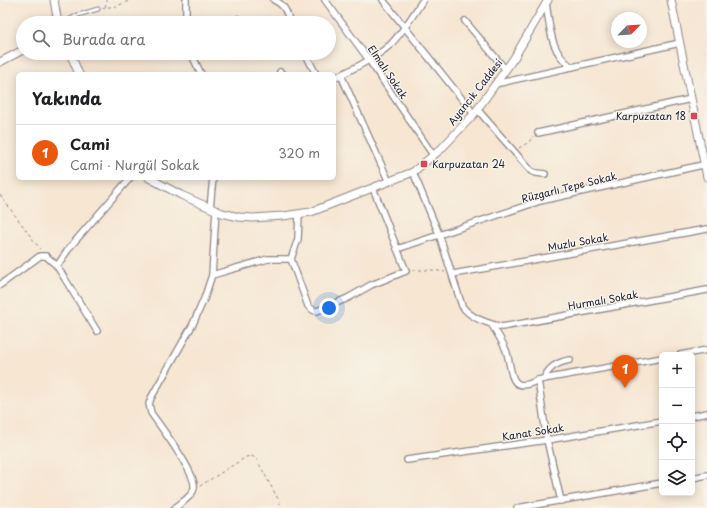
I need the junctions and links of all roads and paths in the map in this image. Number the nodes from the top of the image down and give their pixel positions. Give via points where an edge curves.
1 (54, 0) edge
2 (107, 0) edge
3 (130, 0) edge
4 (186, 0) edge
5 (274, 0) edge
6 (325, 0) edge
7 (383, 0) edge
8 (423, 0) edge
9 (671, 0) edge
10 (547, 2) edge
11 (105, 8) junction
12 (98, 9) joint
13 (57, 16) edge
14 (76, 16) edge
15 (186, 16) edge
16 (288, 16) edge
17 (465, 21) dead end
18 (405, 26) junction
19 (680, 43) junction
20 (16, 54) edge
21 (73, 60) edge
22 (195, 60) edge
23 (309, 60) edge
24 (369, 60) junction
25 (0, 62) edge
26 (572, 67) junction
27 (506, 70) junction
28 (78, 72) edge
29 (200, 72) edge
30 (315, 72) edge
31 (341, 75) junction
32 (336, 77) edge
33 (495, 84) junction
34 (691, 100) junction
35 (475, 111) junction
36 (538, 133) joint
37 (512, 149) junction
38 (433, 155) junction
39 (706, 165) edge
40 (413, 172) junction
41 (544, 174) dead end
42 (707, 177) edge
43 (128, 180) edge
44 (153, 180) edge
45 (213, 180) edge
46 (388, 182) junction
47 (373, 188) junction
48 (0, 195) edge
49 (213, 209) junction
50 (299, 214) junction
51 (707, 229) edge
52 (440, 234) junction
53 (397, 248) junction
54 (45, 255) junction
55 (291, 259) junction
56 (57, 266) junction
57 (406, 271) junction
58 (453, 274) junction
59 (212, 275) junction
60 (0, 285) edge
61 (707, 290) edge
62 (492, 325) junction
63 (97, 331) dead end
64 (707, 350) edge
65 (695, 352) edge
66 (659, 359) edge
67 (570, 360) dead end
68 (544, 379) junction
69 (538, 380) junction
70 (707, 413) edge
71 (695, 415) edge
72 (659, 421) edge
73 (547, 440) junction
74 (407, 460) dead end
75 (707, 475) edge
76 (695, 477) edge
77 (659, 484) edge
78 (194, 489) junction
79 (561, 501) junction
80 (175, 508) edge
81 (282, 508) edge
82 (517, 508) edge

1 - 13 street
2 - 11 path
3 - 11 path
4 - 15 street
5 - 16 street via 281,4
6 - 24 street, Elmalı Sokak
7 - 18 street
8 - 18 street
9 - 19 street
10 - 26 street via 555,49
10 - 27 street, Ayancık Caddesi
11 - 12 path
12 - 14 lane
17 - 27 street
18 - 24 street via 390,44
18 - 35 street
19 - 26 street
19 - 34 street
20 - 25 street
21 - 28 street
22 - 29 street
23 - 30 street
24 - 31 street
24 - 38 street, Elmalı Sokak
26 - 33 street
27 - 33 street, Ayancık Caddesi
31 - 32 street
31 - 46 street
33 - 35 street, Ayancık Caddesi
34 - 36 street
34 - 39 street
35 - 37 street
35 - 38 street, Ayancık Caddesi via 454,136
36 - 37 path via 525,144
37 - 41 street via 531,171
38 - 40 street, Ayancık Caddesi
39 - 42 street
39 - 52 street, Rüzgarlı Tepe Sokak via 540,201
40 - 46 street, Ayancık Caddesi
40 - 52 street
43 - 56 street via 70,247
44 - 49 street, Ayancık Caddesi
45 - 49 street
46 - 47 street, Ayancık Caddesi
47 - 50 street, Ayancık Caddesi via 312,212
47 - 53 street
48 - 54 path
49 - 50 street, Ayancık Caddesi via 247,218
49 - 59 street
50 - 55 street via 298,239
51 - 58 street, Muzlu Sokak
52 - 53 street, Rüzgarlı Tepe Sokak
52 - 58 street
53 - 57 street
54 - 56 street
54 - 60 street
55 - 57 street via 308,306 315,310
55 - 59 street via 268,259
56 - 63 street
57 - 58 path via 419,269
58 - 62 street via 464,309
59 - 78 street via 200,309 149,404 151,412 184,460 194,482
61 - 62 street, Hurmalı Sokak via 502,328
62 - 69 street via 505,348 513,379 521,385
64 - 65 street
66 - 68 street
67 - 68 street via 552,367
68 - 69 street
69 - 73 street
70 - 71 street
72 - 73 street, Kanat Sokak
73 - 74 street, Kanat Sokak
73 - 79 street
75 - 76 street
77 - 79 street
78 - 80 street
78 - 81 path via 251,456 256,458
79 - 82 street

